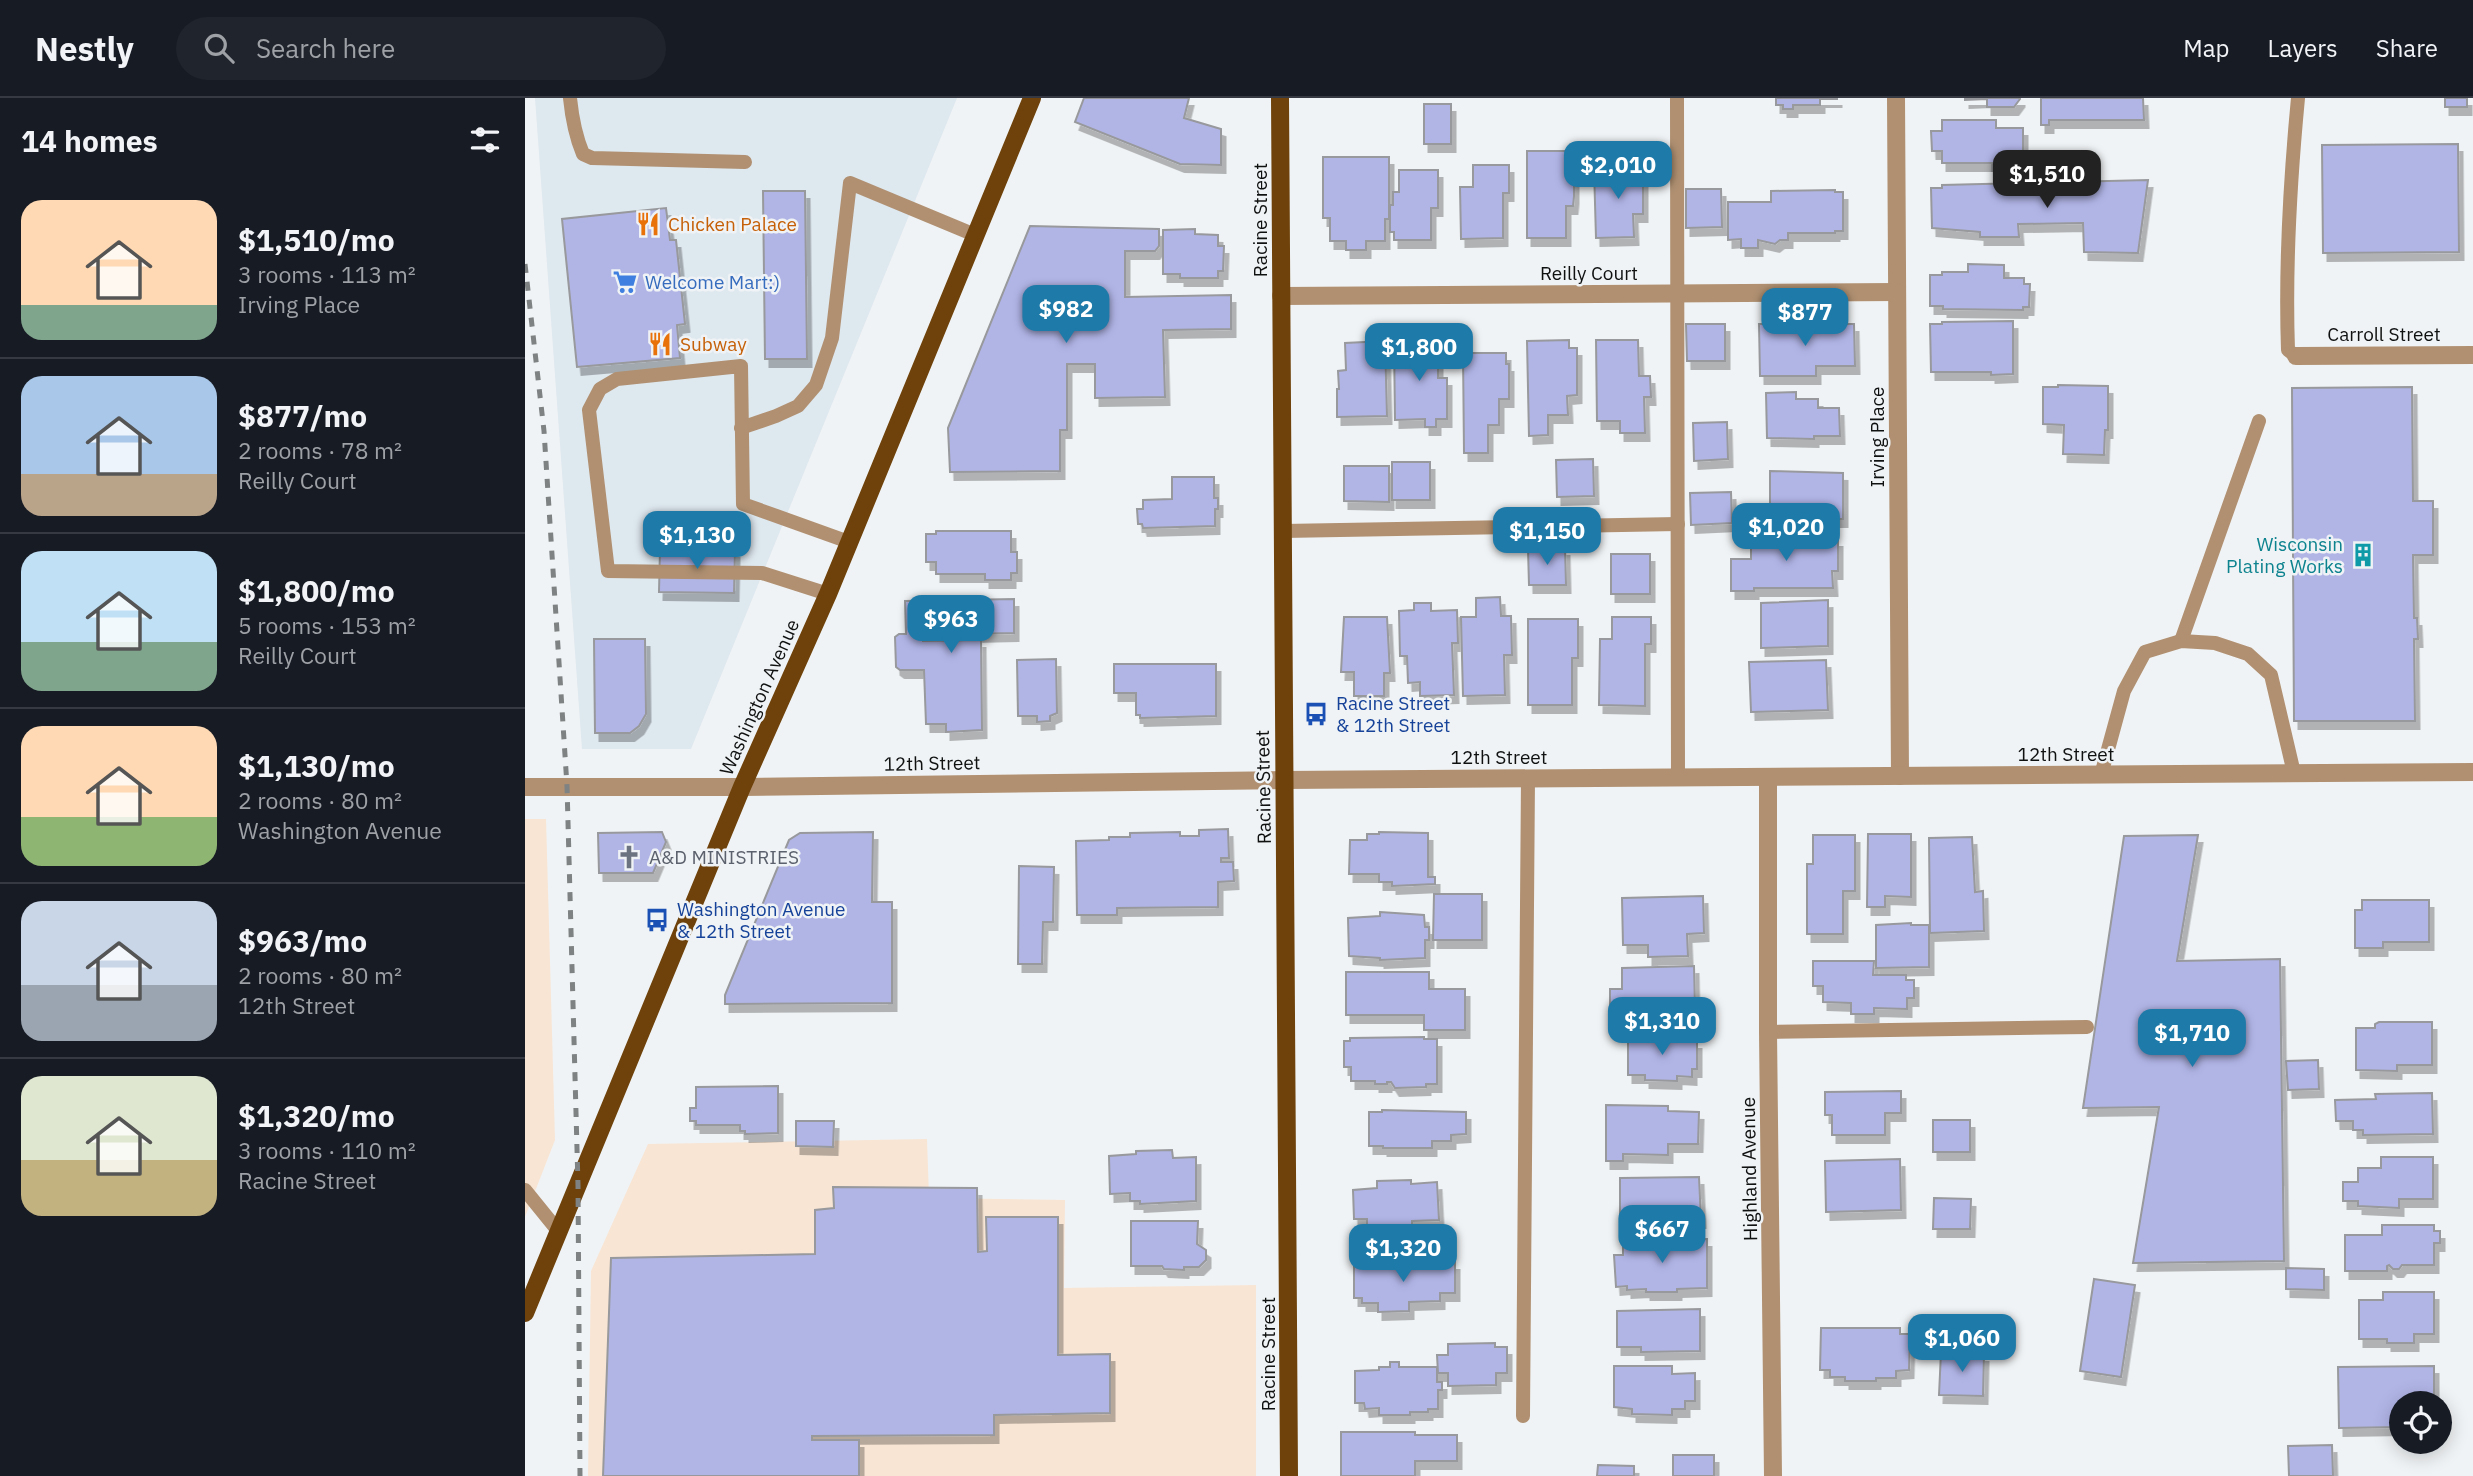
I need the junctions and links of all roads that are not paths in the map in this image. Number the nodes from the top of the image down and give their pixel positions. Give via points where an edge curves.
1 (570, 98) edge
2 (1031, 98) edge
3 (1280, 98) edge
4 (1677, 98) edge
5 (1896, 98) edge
6 (2298, 98) edge
7 (745, 162) dead end
8 (975, 235) junction
9 (1897, 292) junction
10 (1676, 293) junction
11 (1281, 296) junction
12 (2473, 355) edge
13 (2296, 356) joint
14 (2259, 421) dead end
15 (741, 428) junction
16 (1678, 524) junction
17 (1283, 531) junction
18 (849, 542) junction
19 (828, 594) junction
20 (2181, 641) junction
21 (2473, 772) edge
22 (2294, 773) junction
23 (2101, 775) junction
24 (1901, 776) junction
25 (1768, 777) junction
26 (1528, 778) junction
27 (1678, 778) junction
28 (1284, 780) junction
29 (525, 787) edge
30 (742, 787) junction
31 (2087, 1027) dead end
32 (1768, 1032) junction
33 (525, 1189) edge
34 (559, 1232) junction
35 (525, 1313) edge
36 (1523, 1416) dead end
37 (1290, 1476) edge
38 (1773, 1476) edge

1 - 7 lane via 578,142 583,154 592,158
2 - 8 main road, Washington Avenue
3 - 11 main road, Racine Street
4 - 10 lane
5 - 9 street, Irving Place
6 - 13 lane via 2286,298 2288,350
8 - 15 lane via 850,183 832,338 816,386 798,406
8 - 18 main road, Washington Avenue
9 - 10 street, Reilly Court
9 - 24 street, Irving Place
10 - 11 street, Reilly Court
10 - 16 lane
11 - 17 main road, Racine Street
12 - 13 street, Carroll Street
14 - 20 lane
15 - 18 lane via 743,504
15 - 19 lane via 741,366 617,379 600,388 589,410 608,571 762,573
16 - 17 lane
16 - 27 lane
17 - 28 main road, Racine Street
18 - 19 main road, Washington Avenue
19 - 30 main road, Washington Avenue
20 - 22 lane via 2215,643 2248,653 2271,675
20 - 23 lane via 2145,652 2124,691
21 - 22 street, 12th Street
22 - 23 street, 12th Street
23 - 24 street, 12th Street
24 - 25 street, 12th Street
25 - 27 street, 12th Street
25 - 32 street, Highland Avenue
26 - 27 street, 12th Street
26 - 28 street, 12th Street
26 - 36 lane
28 - 30 street, 12th Street
28 - 37 main road, Racine Street
29 - 30 street, 12th Street
30 - 34 main road, Washington Avenue
31 - 32 lane
32 - 38 street, Highland Avenue
33 - 34 lane
34 - 35 main road, Washington Avenue

